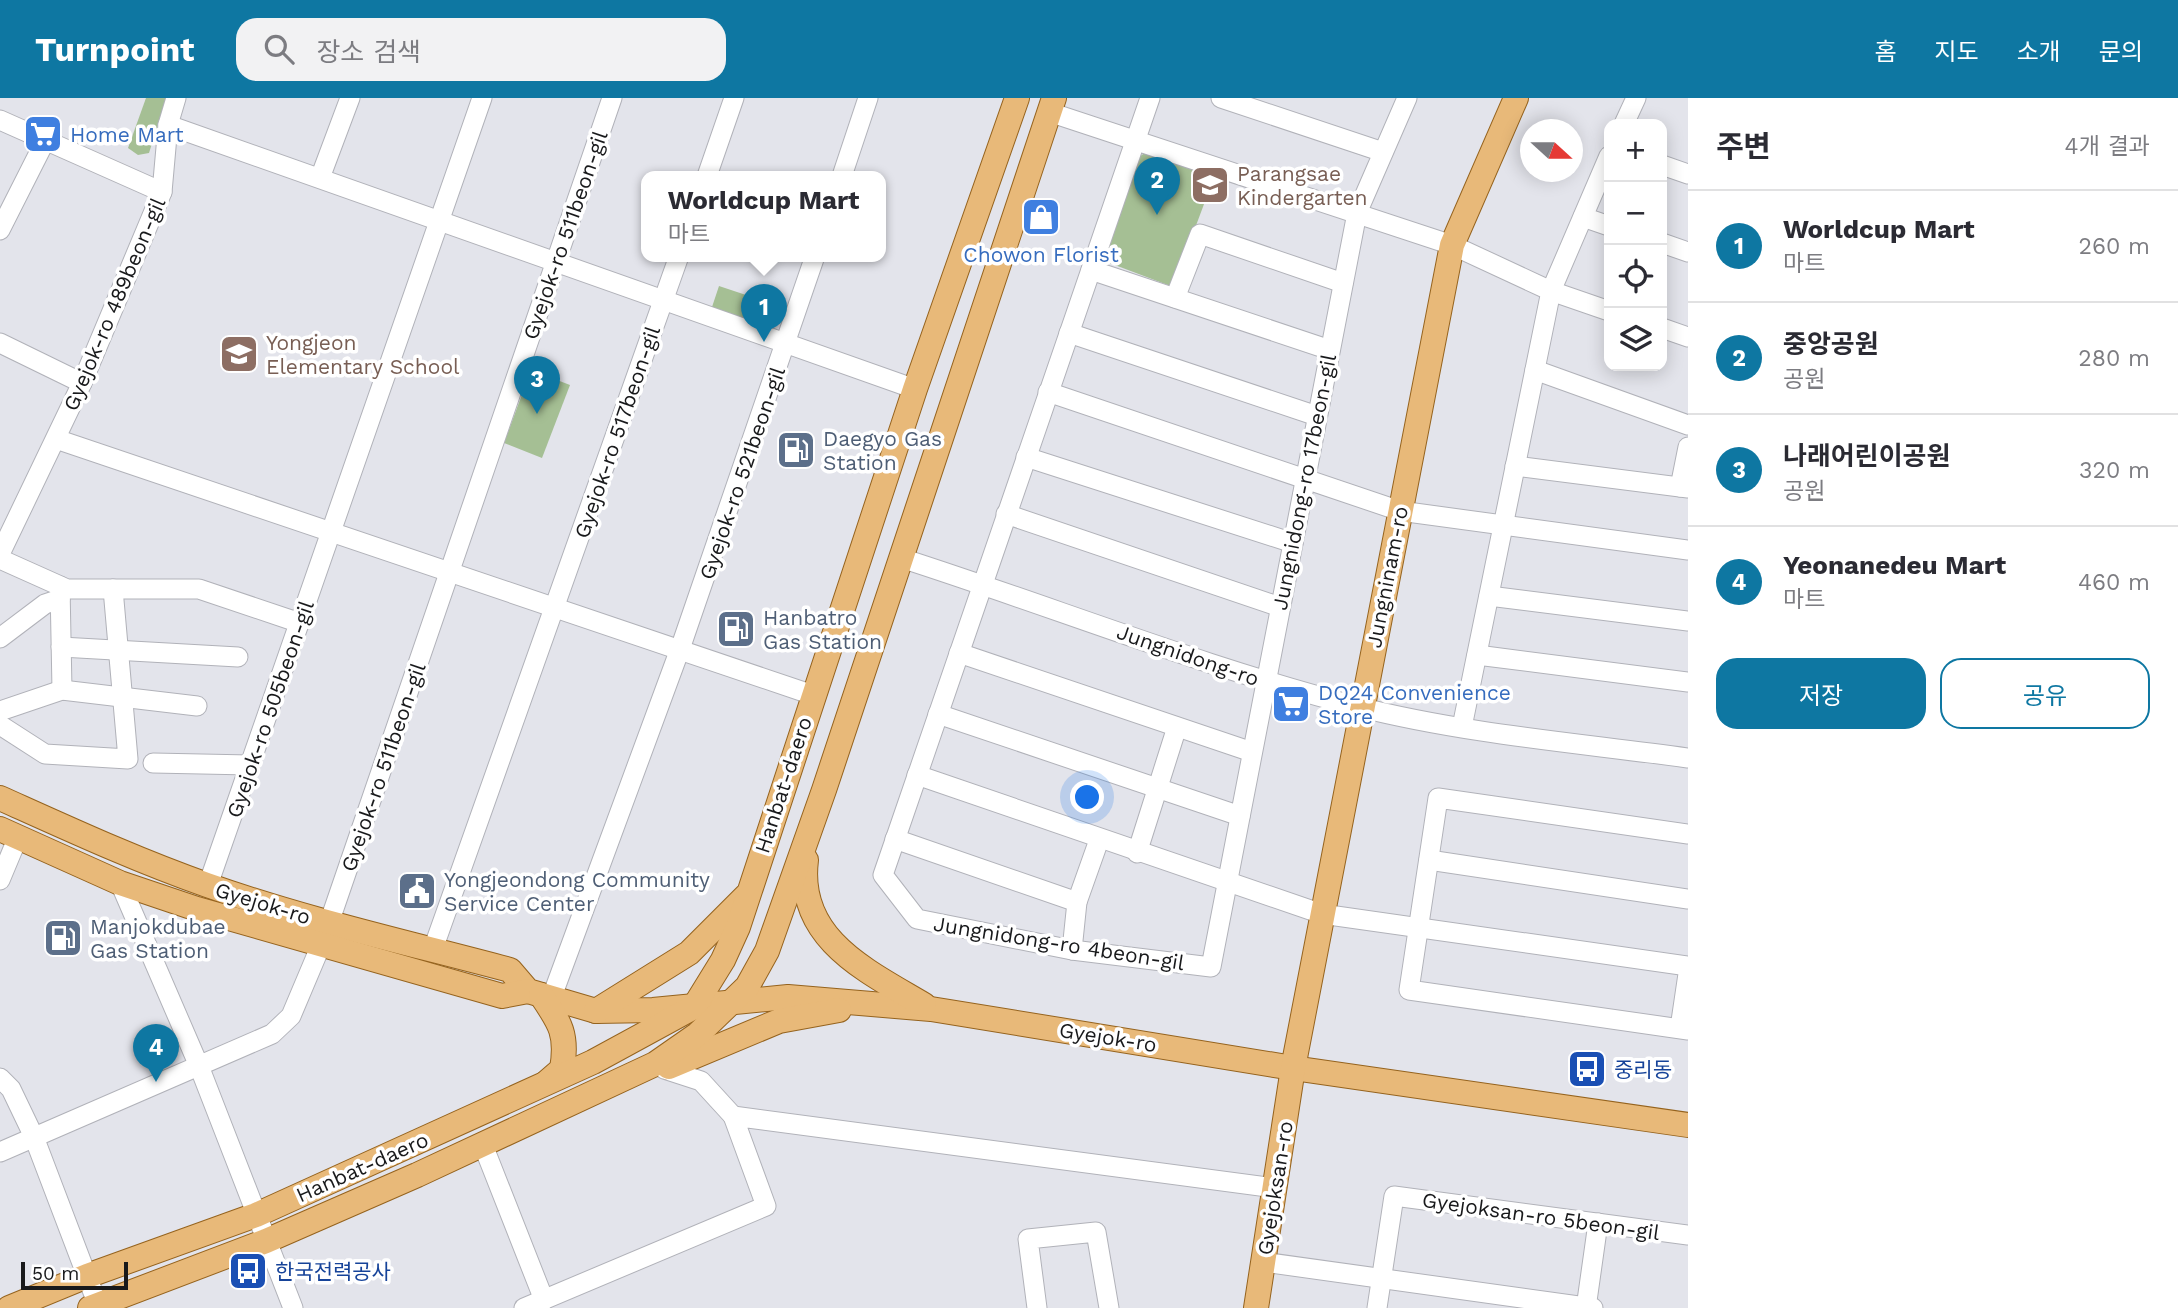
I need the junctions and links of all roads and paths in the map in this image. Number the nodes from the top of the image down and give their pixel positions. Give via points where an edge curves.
1 (176, 98) edge
2 (350, 98) edge
3 (482, 98) edge
4 (612, 98) edge
5 (734, 98) edge
6 (868, 98) edge
7 (1017, 98) edge
8 (1150, 98) edge
9 (1221, 98) edge
10 (1407, 98) edge
11 (1516, 98) edge
12 (1636, 98) edge
13 (1052, 105) edge
14 (1626, 119) edge
15 (0, 120) edge
16 (168, 125) junction
17 (1136, 140) junction
18 (45, 141) junction
19 (1383, 152) junction
20 (1667, 167) edge
21 (1604, 168) edge
22 (709, 171) edge
23 (844, 171) edge
24 (1688, 174) edge
25 (320, 178) junction
26 (162, 192) junction
27 (1357, 213) junction
28 (1583, 217) junction
29 (440, 220) junction
30 (1604, 224) edge
31 (0, 230) edge
32 (1452, 245) junction
33 (1667, 245) edge
34 (1688, 253) edge
35 (677, 262) edge
36 (814, 262) edge
37 (555, 264) junction
38 (1091, 270) junction
39 (1343, 283) junction
40 (1550, 291) junction
41 (1175, 298) junction
42 (663, 301) junction
43 (1604, 309) edge
44 (1667, 330) edge
45 (1069, 333) junction
46 (1688, 337) edge
47 (0, 343) edge
48 (787, 344) junction
49 (1330, 350) junction
50 (1535, 370) junction
51 (82, 383) junction
52 (915, 389) junction
53 (1048, 393) junction
54 (1317, 416) junction
55 (1688, 425) edge
56 (56, 439) junction
57 (1688, 447) edge
58 (1026, 457) junction
59 (1515, 466) junction
60 (1305, 479) junction
61 (1684, 487) edge
62 (1400, 511) junction
63 (1006, 514) junction
64 (1503, 524) junction
65 (331, 533) junction
66 (1293, 543) junction
67 (1688, 550) edge
68 (0, 554) edge
69 (901, 558) junction
70 (0, 559) edge
71 (450, 571) junction
72 (982, 584) junction
73 (113, 589) junction
74 (60, 592) junction
75 (1489, 596) junction
76 (1280, 607) junction
77 (555, 608) junction
78 (1688, 621) edge
79 (300, 623) junction
80 (0, 638) edge
81 (61, 646) junction
82 (680, 649) junction
83 (119, 650) junction
84 (959, 653) junction
85 (1477, 655) junction
86 (238, 657) dead end
87 (1266, 682) junction
88 (1688, 682) edge
89 (62, 690) junction
90 (813, 695) junction
91 (123, 697) junction
92 (197, 706) dead end
93 (1362, 708) junction
94 (0, 711) edge
95 (938, 713) junction
96 (0, 725) edge
97 (1177, 727) junction
98 (1462, 727) junction
99 (1252, 752) junction
100 (1688, 758) edge
101 (153, 763) dead end
102 (250, 765) junction
103 (917, 775) junction
104 (1159, 789) junction
105 (824, 790) junction
106 (0, 799) edge
107 (1240, 816) junction
108 (9, 833) edge
109 (1688, 834) edge
110 (895, 839) junction
111 (1099, 840) junction
112 (1137, 853) junction
113 (1429, 860) junction
114 (0, 880) edge
115 (120, 883) junction
116 (1227, 883) junction
117 (208, 886) junction
118 (749, 893) junction
119 (1688, 899) edge
120 (1077, 902) junction
121 (1322, 915) junction
122 (1418, 928) junction
123 (325, 934) junction
124 (433, 949) junction
125 (1072, 950) junction
126 (1211, 967) joint
127 (1688, 967) edge
128 (1688, 974) edge
129 (540, 995) junction
130 (733, 1002) junction
131 (871, 1003) junction
132 (694, 1007) junction
133 (931, 1009) junction
134 (596, 1011) junction
135 (1684, 1029) edge
136 (200, 1066) junction
137 (1293, 1068) junction
138 (664, 1069) junction
139 (0, 1078) edge
140 (602, 1089) junction
141 (537, 1090) junction
142 (733, 1116) junction
143 (1688, 1125) edge
144 (34, 1137) junction
145 (483, 1145) junction
146 (0, 1152) edge
147 (1275, 1188) junction
148 (256, 1215) junction
149 (1598, 1223) junction
150 (1688, 1235) edge
151 (266, 1241) junction
152 (1263, 1262) junction
153 (87, 1276) junction
154 (1381, 1279) junction
155 (544, 1300) junction
156 (96, 1307) edge
157 (9, 1308) edge
158 (293, 1308) edge
159 (524, 1308) edge
160 (1037, 1308) edge
161 (1109, 1308) edge
162 (1256, 1308) edge
163 (1377, 1308) edge
164 (1588, 1308) edge

1 - 16 street, Gyejok-ro 489beon-gil
2 - 25 street
3 - 29 street, Gyejok-ro 505beon-gil
4 - 37 street, Gyejok-ro 511beon-gil
5 - 22 street
6 - 23 street
7 - 52 main road, Hanbat-daero
8 - 17 street, Jungnidong-ro 4beon-gil
9 - 19 street
10 - 19 street, Jungnidong-ro 17beon-gil
11 - 32 main road, Jungninam-ro
12 - 14 street
13 - 17 street
13 - 69 main road, Hanbat-daero
15 - 18 street
16 - 25 street
16 - 26 street, Gyejok-ro 489beon-gil
17 - 27 street
17 - 38 street, Jungnidong-ro 4beon-gil
18 - 26 street
18 - 31 street
19 - 27 street, Jungnidong-ro 17beon-gil
20 - 24 street
21 - 28 street
25 - 29 street
26 - 51 street, Gyejok-ro 489beon-gil
27 - 32 street
27 - 39 street, Jungnidong-ro 17beon-gil
28 - 30 street
28 - 40 street
29 - 37 street
29 - 65 street, Gyejok-ro 505beon-gil
32 - 40 street
32 - 62 main road, Jungninam-ro
33 - 34 street
35 - 42 street, Gyejok-ro 517beon-gil
36 - 48 street, Gyejok-ro 521beon-gil
37 - 42 street
37 - 71 street, Gyejok-ro 511beon-gil
38 - 41 street
38 - 45 street, Jungnidong-ro 4beon-gil
39 - 41 street via 1200,234
39 - 49 street, Jungnidong-ro 17beon-gil
40 - 43 street
40 - 50 street
41 - 49 street
42 - 48 street
42 - 77 street, Gyejok-ro 517beon-gil
44 - 46 street
45 - 53 street, Jungnidong-ro 4beon-gil
45 - 54 street
47 - 51 street
48 - 52 street
48 - 82 street, Gyejok-ro 521beon-gil
49 - 54 street, Jungnidong-ro 17beon-gil
50 - 55 street
50 - 59 street
51 - 56 street, Gyejok-ro 489beon-gil
52 - 90 main road, Hanbat-daero
53 - 58 street, Jungnidong-ro 4beon-gil
53 - 60 street
54 - 60 street, Jungnidong-ro 17beon-gil
56 - 65 street, Gyejok-ro 489beon-gil
56 - 68 street, Gyejok-ro 489beon-gil
57 - 61 street
58 - 63 street, Jungnidong-ro 4beon-gil
58 - 66 street
59 - 61 street
59 - 64 street
60 - 62 street
60 - 66 street, Jungnidong-ro 17beon-gil
62 - 64 street
62 - 93 main road, Jungninam-ro
63 - 72 street, Jungnidong-ro 4beon-gil
63 - 76 street
64 - 67 street
64 - 75 street
65 - 71 street
65 - 79 street, Gyejok-ro 505beon-gil
66 - 76 street, Jungnidong-ro 17beon-gil
69 - 72 street, Jungnidong-ro
69 - 105 main road, Hanbat-daero
70 - 74 street
71 - 77 street
71 - 123 street, Gyejok-ro 511beon-gil
72 - 84 street, Jungnidong-ro 4beon-gil
72 - 87 street, Jungnidong-ro
73 - 74 street
73 - 79 street via 199,589
73 - 83 street
74 - 80 street
74 - 81 street
75 - 78 street
75 - 85 street
76 - 87 street, Jungnidong-ro 17beon-gil
77 - 82 street
77 - 124 street, Gyejok-ro 517beon-gil
79 - 102 street, Gyejok-ro 505beon-gil
81 - 83 street
81 - 89 street
82 - 90 street
82 - 129 street, Gyejok-ro 521beon-gil
83 - 86 street
83 - 91 street
84 - 95 street, Jungnidong-ro 4beon-gil
84 - 97 street
85 - 88 street
85 - 98 street
87 - 93 street, Jungnidong-ro
87 - 99 street, Jungnidong-ro 17beon-gil
89 - 91 street
89 - 94 street
90 - 118 main road, Hanbat-daero
91 - 92 street
91 - 96 street via 128,759 45,754
93 - 98 street, Jungnidong-ro
93 - 121 main road, Jungninam-ro
95 - 103 street, Jungnidong-ro 4beon-gil
95 - 104 street
97 - 99 street
97 - 104 street
98 - 100 street, Jungnidong-ro
99 - 107 street, Jungnidong-ro 17beon-gil
101 - 102 street
102 - 117 street, Gyejok-ro 505beon-gil
103 - 110 street, Jungnidong-ro 4beon-gil
103 - 111 street
104 - 107 street
104 - 112 street
105 - 130 main road, Hanbat-daero via 768,951
105 - 133 main road via 806,866 809,906 831,942 857,966
106 - 117 main road, Gyejok-ro
107 - 116 street, Jungnidong-ro 17beon-gil
108 - 114 street, Gyejok-ro
108 - 115 main road, Gyejok-ro
109 - 113 street via 1438,798
110 - 120 street, Jungnidong-ro 4beon-gil
110 - 125 street, Jungnidong-ro 4beon-gil via 883,875 917,919
111 - 112 street
111 - 120 street
112 - 116 street
113 - 119 street
113 - 122 street
115 - 123 main road, Gyejok-ro
115 - 136 street
116 - 121 street
116 - 126 street, Jungnidong-ro 17beon-gil
117 - 123 main road, Gyejok-ro
118 - 132 main road, Hanbat-daero via 732,942
118 - 134 main road via 689,953
120 - 125 street
121 - 122 street
121 - 137 main road, Jungninam-ro
122 - 127 street
122 - 135 street via 1409,990
123 - 124 main road, Gyejok-ro
123 - 129 main road, Gyejok-ro via 502,996
123 - 136 street, Gyejok-ro 511beon-gil via 290,1016 272,1034
124 - 129 main road, Gyejok-ro via 510,970
125 - 126 street, Jungnidong-ro 4beon-gil
128 - 135 street
129 - 134 main road, Gyejok-ro
129 - 141 main road via 560,1024 566,1045 562,1069
130 - 131 main road, Gyejok-ro via 788,997
130 - 132 main road, Gyejok-ro
130 - 140 main road, Hanbat-daero via 655,1064
131 - 133 main road, Gyejok-ro
131 - 138 main road via 779,1021
132 - 134 main road, Gyejok-ro
132 - 141 main road, Hanbat-daero
133 - 137 main road, Gyejok-ro
136 - 144 street, Gyejok-ro 511beon-gil
136 - 148 street
137 - 143 main road, Gyejok-ro
137 - 147 main road, Gyejoksan-ro
138 - 140 main road via 625,1086
138 - 142 street via 701,1081
139 - 144 street via 11,1088
140 - 145 main road, Hanbat-daero
141 - 148 main road, Hanbat-daero
142 - 147 street
142 - 155 street via 766,1206
144 - 146 street, Gyejok-ro 511beon-gil
144 - 153 street
145 - 151 main road, Hanbat-daero
145 - 155 street
147 - 152 main road, Gyejoksan-ro
148 - 151 street
148 - 153 main road, Hanbat-daero
149 - 150 street, Gyejoksan-ro 5beon-gil
149 - 154 street, Gyejoksan-ro 5beon-gil via 1394,1196
149 - 164 street
151 - 156 main road, Hanbat-daero
151 - 158 street
152 - 154 street
152 - 162 main road, Gyejoksan-ro
153 - 156 street
153 - 157 main road, Hanbat-daero
154 - 163 street
154 - 164 street
155 - 159 street
160 - 161 street via 1027,1239 1097,1232

